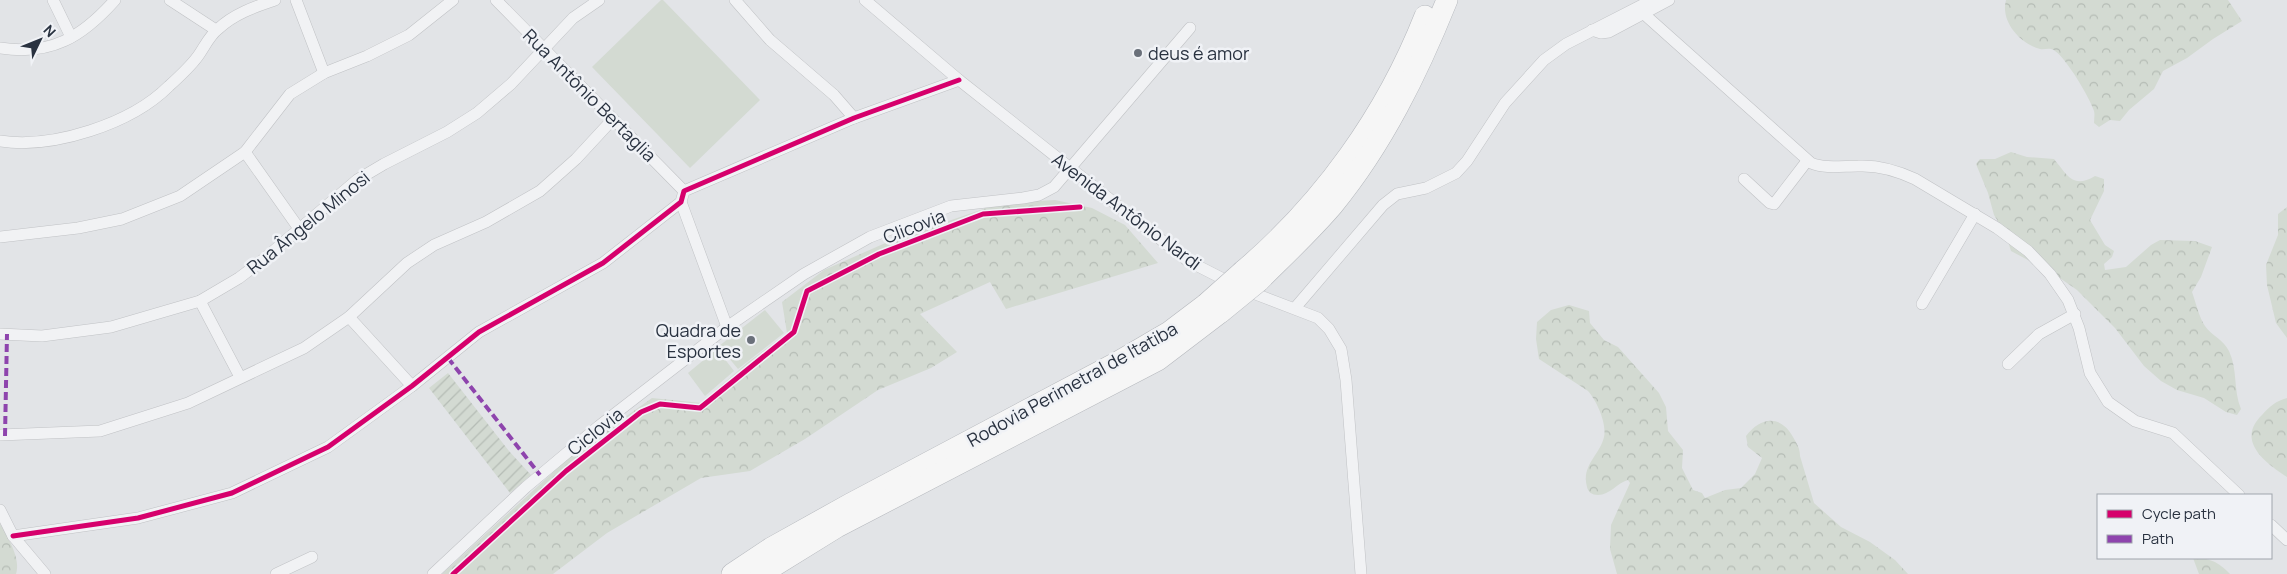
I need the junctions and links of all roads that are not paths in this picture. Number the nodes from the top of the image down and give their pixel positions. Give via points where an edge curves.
1 (53, 0) edge
2 (115, 0) edge
3 (170, 0) edge
4 (275, 0) edge
5 (296, 0) edge
6 (453, 0) edge
7 (496, 0) edge
8 (598, 0) edge
9 (735, 0) edge
10 (865, 0) edge
11 (1432, 0) edge
12 (1447, 0) edge
13 (1652, 0) edge
14 (1669, 0) edge
15 (1644, 14) junction
16 (1190, 28) dead end
17 (216, 30) junction
18 (1592, 30) junction
19 (71, 37) junction
20 (0, 48) edge
21 (545, 50) junction
22 (324, 73) junction
23 (959, 80) junction
24 (854, 118) junction
25 (613, 119) junction
26 (0, 140) edge
27 (245, 152) junction
28 (1807, 161) junction
29 (1070, 170) junction
30 (1744, 179) dead end
31 (682, 196) junction
32 (1975, 214) junction
33 (300, 230) junction
34 (0, 236) edge
35 (1251, 276) junction
36 (200, 300) junction
37 (1922, 304) dead end
38 (1214, 308) junction
39 (1296, 308) junction
40 (2075, 314) junction
41 (349, 317) junction
42 (728, 327) junction
43 (0, 334) edge
44 (2008, 364) dead end
45 (240, 378) junction
46 (412, 386) junction
47 (0, 435) edge
48 (2238, 494) edge
49 (0, 510) edge
50 (2272, 526) edge
51 (13, 536) junction
52 (2287, 540) edge
53 (312, 557) dead end
54 (45, 574) edge
55 (276, 574) edge
56 (433, 574) edge
57 (732, 574) edge
58 (761, 574) edge
59 (1361, 574) edge

1 - 19 street
2 - 19 street via 96,22
3 - 17 street
4 - 17 street via 251,8
5 - 22 street
6 - 22 street via 409,35
7 - 21 street, Rua Antônio Bertaglia
8 - 21 street, Rua Ângelo Minosi via 573,18
9 - 24 street via 770,40 834,95
10 - 23 street, Avenida Antônio Nardi
11 - 35 highway, Rodovia Perimetral de Itatiba via 1391,88 1346,161
12 - 35 highway, Rodovia Perimetral de Itatiba via 1411,82 1358,171 1332,205
13 - 18 street
14 - 15 street
15 - 18 street via 1609,32
15 - 28 street
16 - 29 street
17 - 26 street via 196,58 167,88 126,117 64,138
18 - 39 street via 1544,60 1525,79 1456,173 1426,188 1397,194 1383,205
19 - 20 street via 32,51
21 - 25 street, Rua Antônio Bertaglia
21 - 33 street, Rua Ângelo Minosi via 477,113 357,180
22 - 27 street via 290,94
23 - 24 street
23 - 29 street, Avenida Antônio Nardi
24 - 31 street
25 - 31 street, Rua Antônio Bertaglia
25 - 41 street via 540,191 486,222 434,245 407,263
27 - 33 street
27 - 34 street via 180,196 122,219 78,228
28 - 30 street via 1774,204
28 - 32 street via 1824,167 1868,166 1897,171
29 - 39 street, Avenida Antônio Nardi via 1188,262 1244,290
29 - 42 street via 1054,187 1039,195 951,206 870,236 804,274
31 - 42 street
31 - 46 street via 603,263 479,332
32 - 37 street
32 - 40 street via 2034,256 2059,287
33 - 36 street, Rua Ângelo Minosi via 238,278
35 - 38 highway, Rodovia Perimetral de Itatiba, bridge
36 - 43 street, Rua Ângelo Minosi via 111,327 42,336
36 - 45 street
38 - 57 highway, Rodovia Perimetral de Itatiba via 850,504
38 - 58 highway, Rodovia Perimetral de Itatiba via 1158,360 837,527
39 - 59 street, Avenida Antônio Nardi via 1318,318 1330,329 1341,349
40 - 44 street via 2039,334
40 - 48 street via 2090,373 2108,402 2135,421 2173,432
41 - 45 street via 304,348
41 - 46 street
42 - 56 street via 526,487
45 - 47 street via 188,403 100,431
46 - 51 street via 328,447 232,493 138,518
49 - 51 street
50 - 52 street
51 - 54 street
53 - 55 street

